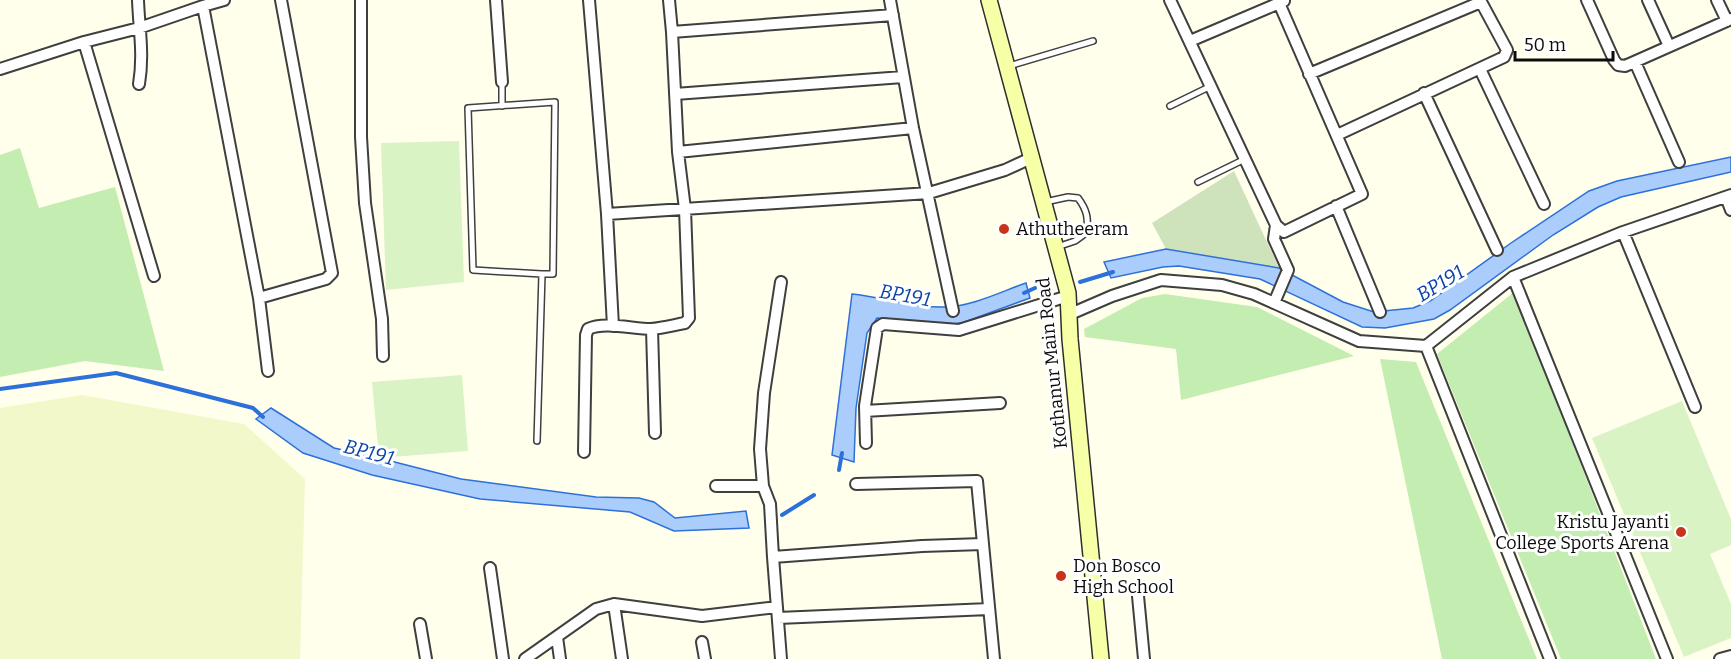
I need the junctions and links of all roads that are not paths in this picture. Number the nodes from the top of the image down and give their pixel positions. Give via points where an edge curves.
1 (138, 0) edge
2 (281, 0) edge
3 (361, 0) edge
4 (496, 0) edge
5 (590, 0) edge
6 (669, 0) edge
7 (890, 0) edge
8 (989, 0) edge
9 (1170, 0) edge
10 (1587, 0) edge
11 (1648, 0) edge
12 (1717, 0) edge
13 (1480, 1) edge
14 (213, 2) edge
15 (1282, 2) edge
16 (893, 15) junction
17 (1729, 20) edge
18 (139, 28) junction
19 (672, 32) junction
20 (1093, 41) dead end
21 (1190, 41) junction
22 (84, 42) junction
23 (1669, 46) junction
24 (1635, 62) junction
25 (1007, 67) junction
26 (0, 69) edge
27 (1480, 69) junction
28 (1309, 74) junction
29 (903, 77) junction
30 (502, 82) joint
31 (139, 84) dead end
32 (1211, 86) junction
33 (1424, 93) junction
34 (675, 94) junction
35 (502, 105) junction
36 (1170, 106) dead end
37 (913, 128) junction
38 (1336, 135) junction
39 (678, 152) junction
40 (1031, 158) junction
41 (1245, 159) junction
42 (1679, 162) dead end
43 (1198, 182) dead end
44 (928, 193) junction
45 (1728, 196) edge
46 (1043, 202) junction
47 (1544, 204) dead end
48 (1336, 207) junction
49 (685, 209) junction
50 (1731, 210) edge
51 (607, 214) junction
52 (1276, 225) junction
53 (1623, 232) junction
54 (1056, 248) junction
55 (1497, 250) dead end
56 (542, 274) junction
57 (154, 276) dead end
58 (1513, 277) junction
59 (781, 282) dead end
60 (1068, 296) junction
61 (260, 298) junction
62 (1275, 300) junction
63 (953, 311) dead end
64 (1380, 312) dead end
65 (1068, 315) junction
66 (613, 326) junction
67 (652, 329) junction
68 (1426, 346) junction
69 (383, 356) dead end
70 (268, 371) dead end
71 (1000, 403) dead end
72 (1695, 406) dead end
73 (865, 411) junction
74 (655, 433) dead end
75 (537, 441) dead end
76 (866, 443) dead end
77 (584, 452) dead end
78 (856, 484) dead end
79 (717, 486) dead end
80 (763, 486) junction
81 (983, 544) junction
82 (772, 557) junction
83 (490, 567) dead end
84 (1138, 596) dead end
85 (614, 604) junction
86 (989, 609) junction
87 (777, 612) junction
88 (420, 624) dead end
89 (557, 637) junction
90 (702, 642) dead end
91 (1731, 656) edge
92 (426, 659) edge
93 (503, 659) edge
94 (525, 659) edge
95 (560, 659) edge
96 (622, 659) edge
97 (705, 659) edge
98 (782, 659) edge
99 (994, 659) edge
100 (1101, 659) edge
101 (1144, 659) edge
102 (1550, 659) edge
103 (1667, 659) edge
104 (1720, 659) edge

1 - 18 street
2 - 61 street via 332,273 326,279
3 - 69 street via 365,203 382,319
4 - 30 street
5 - 51 street
6 - 19 street
7 - 16 street
8 - 25 main road, Kothanur Main Road
9 - 21 street
10 - 24 street via 1614,60 1625,66
11 - 23 street
12 - 17 street
13 - 27 street via 1507,50 1504,57
13 - 28 street
14 - 18 street
14 - 61 street
15 - 21 street
15 - 28 street
16 - 19 street
16 - 29 street
17 - 23 street
18 - 22 street
18 - 31 street
19 - 34 street
20 - 25 lane
21 - 32 street
22 - 26 street
22 - 57 street
23 - 24 street
24 - 42 street
25 - 40 main road, Kothanur Main Road
27 - 33 street
27 - 47 street
28 - 38 street
29 - 34 street
29 - 37 street
30 - 35 lane
32 - 36 lane
32 - 41 street
33 - 38 street
33 - 55 street
34 - 39 street
35 - 56 lane via 555,102 553,274
35 - 56 lane via 468,108 473,270
37 - 39 street
37 - 44 street
38 - 48 street via 1362,194
39 - 49 street
40 - 44 street via 1005,171
40 - 46 main road, Kothanur Main Road
41 - 43 lane
41 - 52 street
44 - 49 street
44 - 63 street
45 - 50 street
45 - 53 street
46 - 54 main road, Kothanur Main Road
46 - 54 lane via 1078,198 1085,207 1086,233
48 - 52 street via 1284,232
48 - 64 street
49 - 51 street
49 - 67 street via 689,318 685,323
51 - 66 street
52 - 62 street via 1274,239 1288,270
53 - 58 street
53 - 72 street
54 - 60 main road, Kothanur Main Road
56 - 75 lane
58 - 68 street
58 - 103 street
59 - 80 street via 763,404
60 - 65 main road, Kothanur Main Road
60 - 73 street via 959,330 883,324 877,328
61 - 70 street
62 - 65 street via 1222,285 1161,280
62 - 68 street via 1359,341
65 - 100 main road, Kothanur Main Road
66 - 67 street
66 - 77 street via 591,327 586,335
67 - 74 street
68 - 102 street
71 - 73 street
73 - 76 street
78 - 81 street via 977,481
79 - 80 street
80 - 82 street via 770,504
81 - 82 street
81 - 86 street
82 - 87 street
83 - 93 street
84 - 101 street
85 - 87 street via 702,616
85 - 89 street via 596,609
85 - 96 street
86 - 87 street
86 - 99 street
87 - 98 street
88 - 92 street
89 - 94 street
89 - 95 street
90 - 97 street
91 - 104 street

